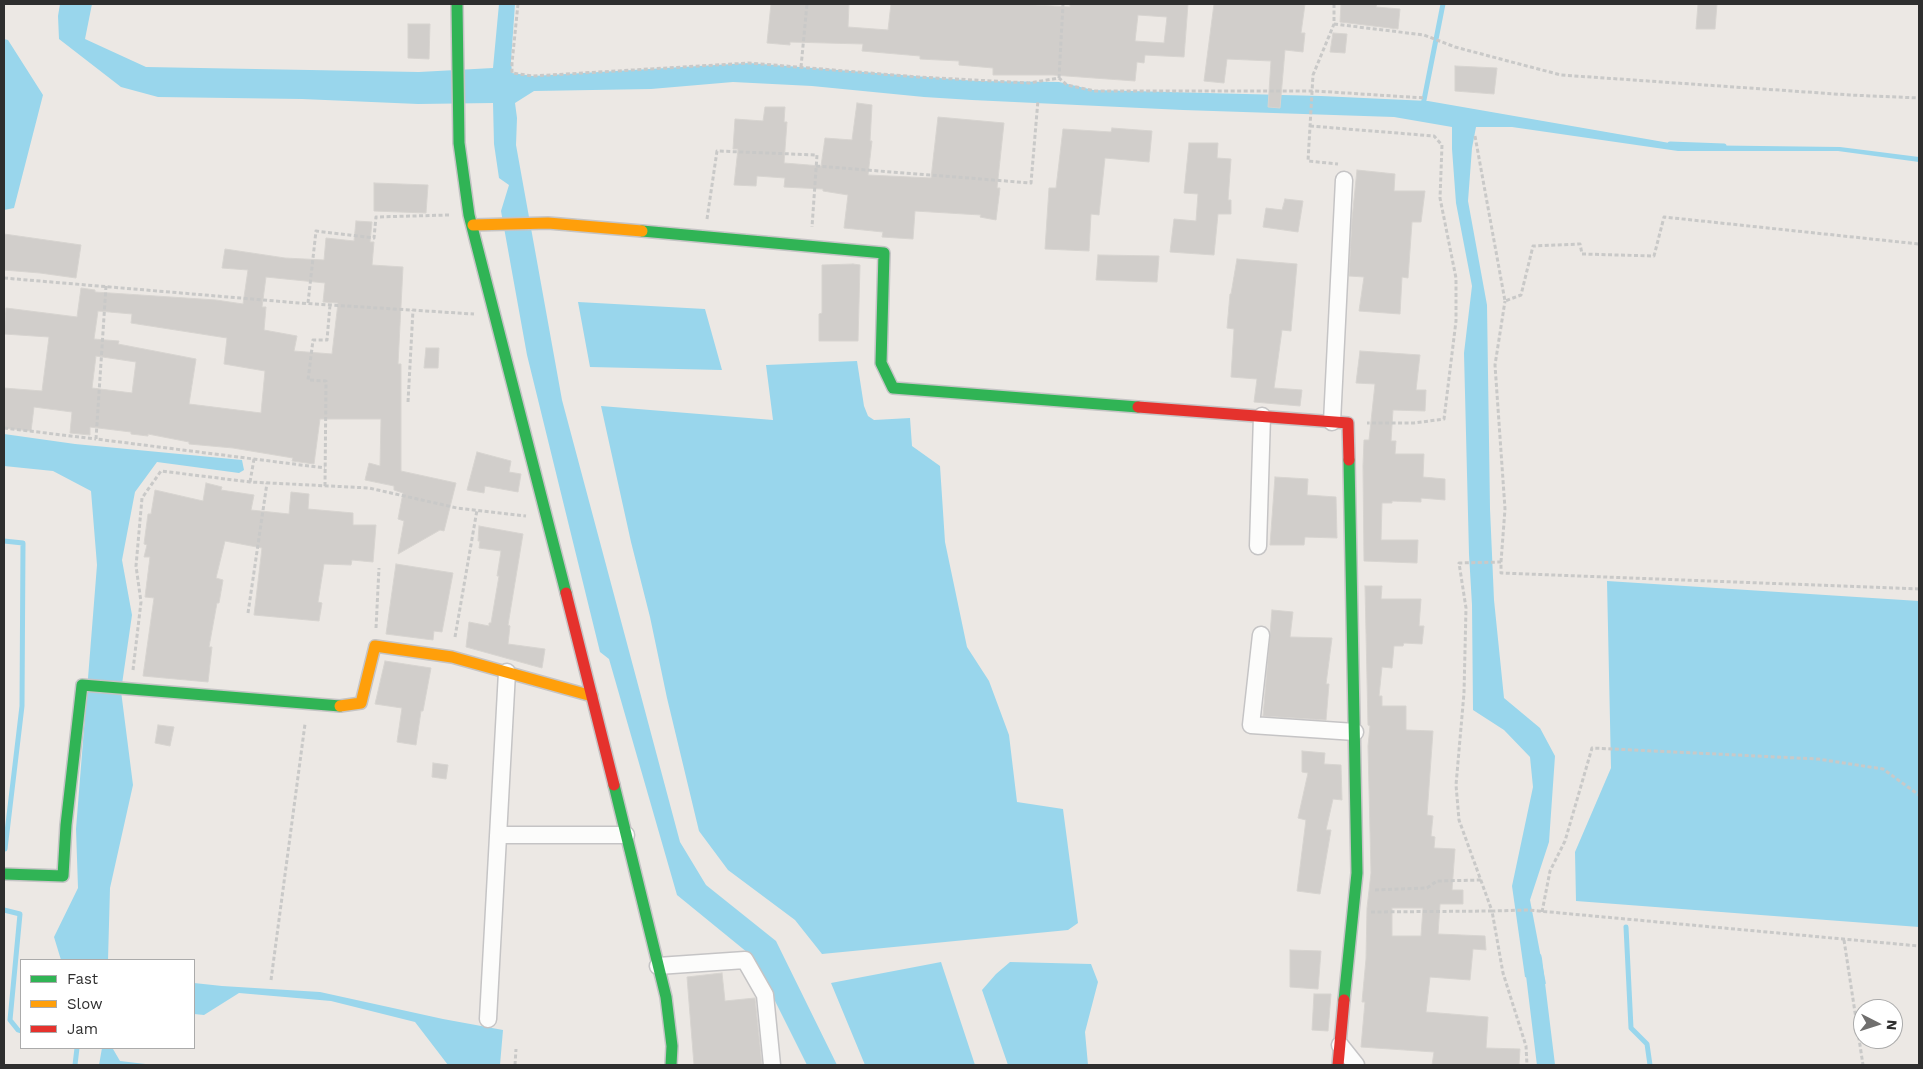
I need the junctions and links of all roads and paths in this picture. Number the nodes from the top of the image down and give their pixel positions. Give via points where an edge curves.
1 (457, 4) edge
2 (518, 4) edge
3 (807, 4) edge
4 (1063, 4) edge
5 (1334, 4) edge
6 (1334, 24) junction
7 (800, 67) junction
8 (1059, 78) junction
9 (1312, 91) junction
10 (1425, 98) dead end
11 (1919, 98) edge
12 (1038, 100) dead end
13 (1310, 126) junction
14 (1475, 136) dead end
15 (816, 166) junction
16 (1344, 180) joint
17 (471, 220) junction
18 (704, 237) junction
19 (1919, 244) edge
20 (810, 246) junction
21 (4, 278) edge
22 (106, 286) junction
23 (1505, 301) junction
24 (308, 303) junction
25 (330, 305) junction
26 (413, 310) junction
27 (495, 316) junction
28 (408, 402) dead end
29 (1262, 416) junction
30 (1340, 422) junction
31 (4, 428) edge
32 (96, 439) junction
33 (254, 459) junction
34 (325, 468) junction
35 (250, 482) junction
36 (267, 483) junction
37 (325, 486) junction
38 (477, 510) junction
39 (546, 518) junction
40 (1258, 546) dead end
41 (1501, 562) junction
42 (379, 568) dead end
43 (1919, 589) edge
44 (248, 613) dead end
45 (1262, 635) dead end
46 (375, 646) junction
47 (452, 657) junction
48 (507, 672) junction
49 (131, 689) junction
50 (592, 696) junction
51 (308, 703) junction
52 (1355, 732) junction
53 (1919, 795) edge
54 (498, 835) junction
55 (626, 835) junction
56 (5, 874) dead end
57 (1480, 880) junction
58 (1355, 890) junction
59 (1492, 911) junction
60 (1352, 912) junction
61 (1542, 912) junction
62 (1844, 940) junction
63 (1919, 946) edge
64 (658, 966) junction
65 (271, 980) dead end
66 (488, 1019) dead end
67 (1340, 1045) junction
68 (516, 1049) dead end
69 (515, 1065) edge
70 (671, 1065) edge
71 (772, 1065) edge
72 (1338, 1065) edge
73 (1356, 1065) edge
74 (1527, 1065) edge
75 (1863, 1065) edge

1 - 17 street via 458,143
2 - 7 path via 512,73 533,76 749,63
3 - 7 path
4 - 8 path
5 - 6 path
6 - 9 path via 1313,75
6 - 11 path via 1424,35 1455,47 1561,75
7 - 8 path via 1029,83
8 - 9 path via 1067,85 1094,91
9 - 10 path
9 - 13 path
12 - 15 path via 1031,184
13 - 16 path via 1308,161 1346,165
13 - 30 path via 1434,136 1442,145 1440,198 1456,278 1456,321 1444,419 1414,423
14 - 23 path
15 - 18 path via 817,155 717,151
15 - 20 path
16 - 30 street
17 - 18 street via 548,223
17 - 24 path via 376,217 374,238 316,231
17 - 27 street
18 - 20 street
19 - 23 path via 1664,217 1654,256 1582,254 1580,244 1533,246 1521,295
20 - 29 street via 884,253 881,363 893,388
21 - 22 path
22 - 24 path
22 - 32 path
23 - 41 path via 1495,365 1505,510
24 - 25 path
25 - 26 path
25 - 34 path via 327,340 313,340 308,380 326,381
26 - 27 path
26 - 28 path
27 - 39 street
29 - 30 street
29 - 40 street
30 - 52 street
31 - 32 path
32 - 33 path
33 - 34 path
33 - 35 path
34 - 37 path
35 - 36 path
35 - 49 path via 162,471 142,498 136,566 141,602
36 - 37 path
36 - 44 path
37 - 38 path via 369,488
38 - 39 path
38 - 47 path
39 - 50 street
41 - 43 path via 1501,573
41 - 57 path via 1459,563 1466,618 1456,785 1459,820
42 - 46 path
45 - 52 street via 1251,725
46 - 47 street
46 - 51 street via 361,703 336,706
47 - 48 street
48 - 50 street
48 - 54 street
49 - 51 street
49 - 56 street via 82,686 63,876
50 - 55 street
51 - 65 path
52 - 58 street
53 - 61 path via 1883,769 1818,759 1592,748 1565,841 1550,871
54 - 55 street
54 - 66 street
55 - 64 street
57 - 58 path via 1437,882 1427,888
57 - 59 path
58 - 60 street
59 - 60 path
59 - 61 path
59 - 74 path via 1503,973 1526,1046
60 - 67 street
61 - 62 path
62 - 63 path
62 - 75 path
64 - 70 street via 669,1017
64 - 71 street via 746,960 765,995
67 - 72 street
67 - 73 street
68 - 69 path

